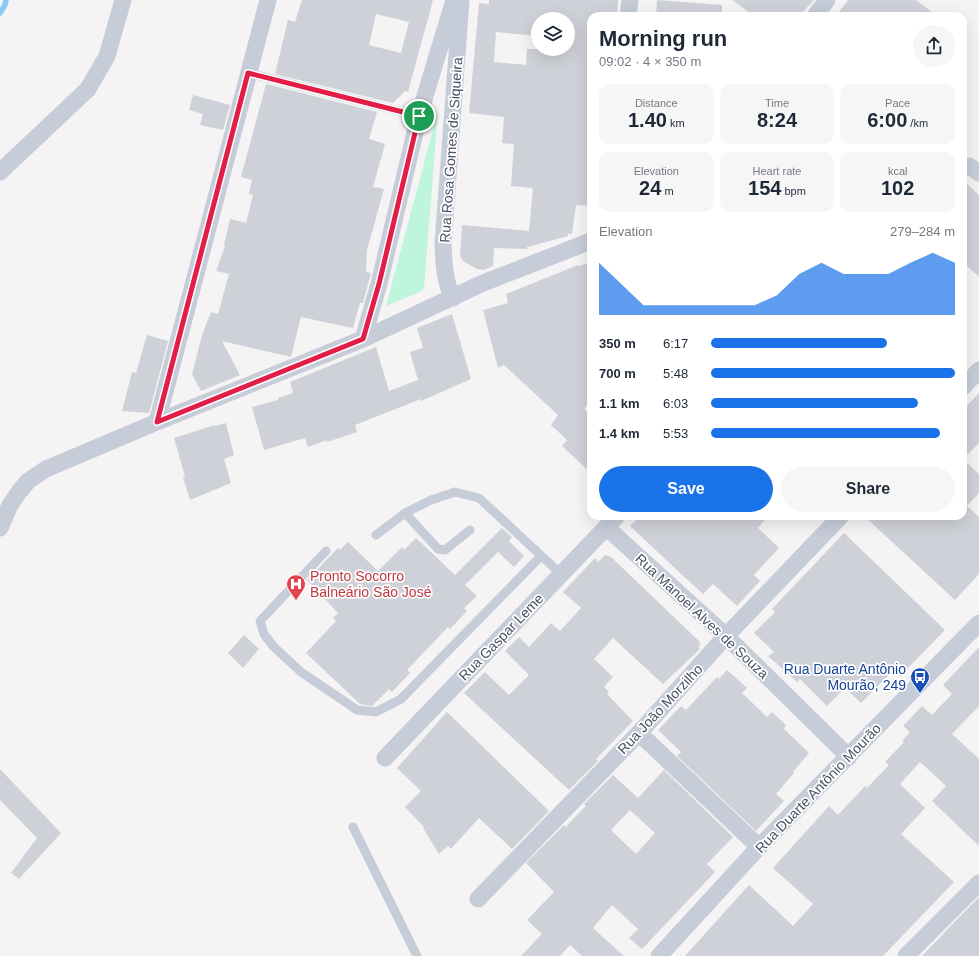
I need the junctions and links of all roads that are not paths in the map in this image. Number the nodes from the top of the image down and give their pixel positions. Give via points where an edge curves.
1 (123, 0) edge
2 (268, 0) edge
3 (454, 0) edge
4 (461, 0) edge
5 (630, 0) edge
6 (827, 0) edge
7 (628, 12) edge
8 (818, 12) edge
9 (248, 73) junction
10 (419, 116) junction
11 (967, 166) edge
12 (0, 172) edge
13 (979, 173) edge
14 (587, 243) edge
15 (453, 298) junction
16 (363, 339) junction
17 (979, 370) edge
18 (967, 383) edge
19 (157, 422) junction
20 (5, 501) edge
21 (406, 513) junction
22 (836, 520) edge
23 (612, 522) edge
24 (0, 528) edge
25 (470, 530) dead end
26 (376, 535) dead end
27 (326, 550) dead end
28 (541, 556) junction
29 (561, 574) junction
30 (979, 623) edge
31 (726, 636) junction
32 (639, 733) junction
33 (849, 757) junction
34 (386, 758) dead end
35 (353, 827) dead end
36 (759, 847) junction
37 (979, 883) edge
38 (478, 899) dead end
39 (417, 956) edge
40 (659, 956) edge
41 (906, 956) edge

1 - 12 street via 107,56 88,89
2 - 9 street
3 - 10 street, Rua Rosa Gomes de Siqueira
4 - 15 street, Rua Rosa Gomes de Siqueira via 443,244 447,287
5 - 7 street
6 - 8 street
9 - 10 lane
9 - 19 street
10 - 16 street, Rua Rosa Gomes de Siqueira via 381,276
11 - 13 street
14 - 15 street via 484,283
15 - 16 street
16 - 19 street
17 - 18 street
19 - 20 street via 37,474
20 - 24 street
21 - 25 lane via 438,549 445,550
21 - 26 lane
21 - 28 lane via 431,500 455,492 479,498
22 - 31 street, Rua João Morzilho
23 - 29 street, Rua Gaspar Leme
23 - 31 street, Rua Manoel Alves de Souza
27 - 28 lane via 260,621 264,634 301,672 357,710 376,712 401,699
28 - 29 lane
29 - 34 street, Rua Gaspar Leme
30 - 33 street, Rua Duarte Antônio Mourão
31 - 32 street, Rua João Morzilho
31 - 33 street, Rua Manoel Alves de Souza
32 - 36 street
32 - 38 street, Rua João Morzilho
33 - 36 street, Rua Duarte Antônio Mourão
35 - 39 lane
36 - 40 street, Rua Duarte Antônio Mourão
37 - 41 street

